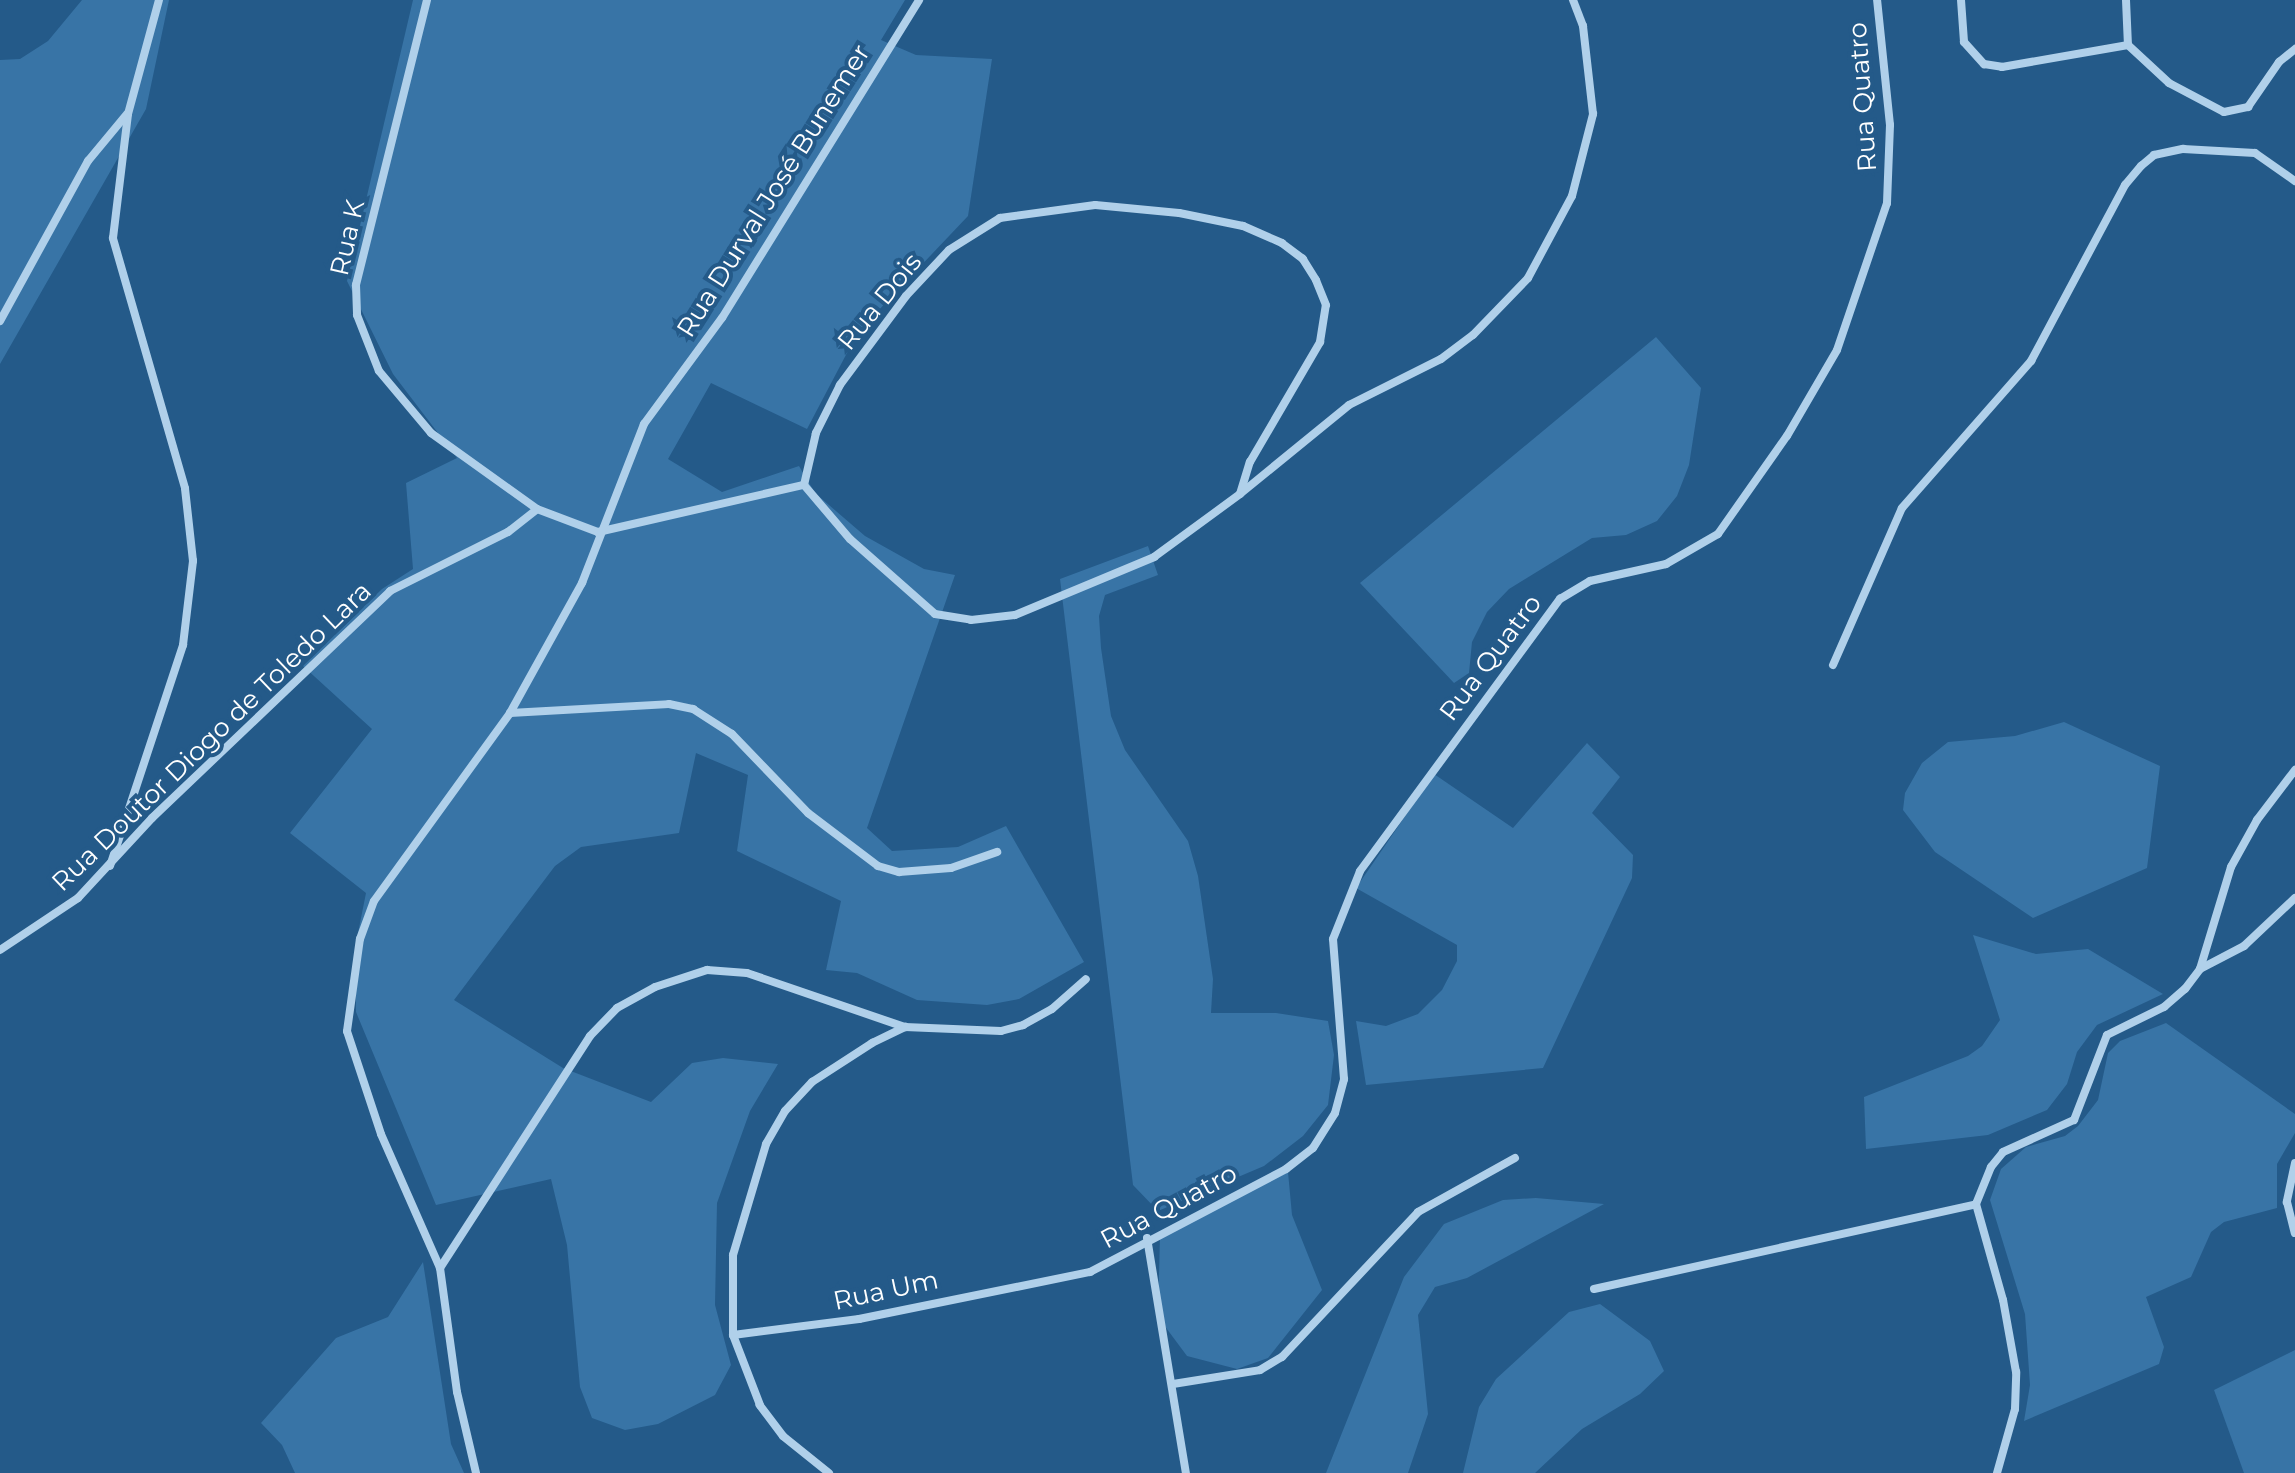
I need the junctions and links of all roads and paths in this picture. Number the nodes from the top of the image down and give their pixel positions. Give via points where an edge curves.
1 (159, 0) edge
2 (427, 0) edge
3 (919, 0) edge
4 (1573, 0) edge
5 (1877, 0) edge
6 (1961, 0) edge
7 (2126, 0) edge
8 (2128, 45) junction
9 (2295, 49) edge
10 (128, 114) junction
11 (2295, 181) edge
12 (0, 321) edge
13 (804, 485) junction
14 (1240, 494) junction
15 (537, 509) junction
16 (598, 532) junction
17 (1833, 665) dead end
18 (510, 713) junction
19 (2295, 770) edge
20 (997, 852) dead end
21 (110, 866) junction
22 (2295, 898) edge
23 (0, 950) edge
24 (2200, 969) junction
25 (1086, 979) dead end
26 (905, 1027) junction
27 (1515, 1158) dead end
28 (2295, 1163) edge
29 (1976, 1204) junction
30 (2295, 1233) edge
31 (1147, 1238) junction
32 (440, 1268) junction
33 (1048, 1281) joint
34 (1594, 1289) dead end
35 (733, 1335) junction
36 (1173, 1384) junction
37 (476, 1473) edge
38 (829, 1473) edge
39 (1186, 1473) edge
40 (1997, 1473) edge

1 - 10 street
2 - 15 street, Rua K via 356,285 357,315 379,371 431,433
3 - 16 street, Rua Durval José Bunemer via 722,318 644,424
4 - 14 street via 1583,26 1593,114 1572,196 1528,278 1473,335 1441,359 1349,405
5 - 31 street, Rua Quatro via 1890,125 1887,203 1852,313 1820,381 1718,534 1666,564 1590,581 1560,599 1360,871 1333,939 1344,1079 1335,1113 1313,1148 1286,1169
6 - 8 street via 1964,42 1984,64 2002,67
7 - 8 street
8 - 9 street via 2169,83 2224,112 2248,107 2279,62
10 - 12 street via 88,161
10 - 21 street via 116,194 115,256 185,488 193,561 183,645
11 - 17 street via 2255,153 2183,149 2154,155 2141,166 2125,185 2031,361 1902,508
13 - 14 street via 812,501 905,592 935,614 971,620 1015,615 1154,557
13 - 14 street, Rua Dois via 816,433 840,385 906,296 949,250 1000,218 1095,205 1243,226 1282,243 1303,259 1316,280 1326,305 1320,342 1250,462
13 - 16 street
15 - 16 street, Rua K
15 - 21 street, Rua Doutor Diogo de Toledo Lara via 508,532 390,591 176,794
16 - 18 street, Rua Durval José Bunemer via 582,583
18 - 20 street via 669,704 693,709 732,734 808,813 878,866 899,872 951,868
18 - 32 street, Rua Durval José Bunemer via 374,901 348,999 347,1031 363,1083
19 - 24 street via 2257,820 2231,867
21 - 23 street, Rua Doutor Diogo de Toledo Lara via 61,913
22 - 24 street via 2244,946
24 - 29 street via 2164,1007 2107,1035 2074,1120 2003,1152
25 - 26 street via 1052,1009 1001,1031
26 - 32 street via 747,973 707,970 655,987 617,1008 590,1036
26 - 35 street via 812,1082 785,1111 766,1144 733,1255
27 - 36 street via 1418,1212 1282,1357 1260,1370
28 - 30 street via 2287,1202
29 - 34 street
29 - 40 street via 2006,1312 2016,1372 2015,1409
31 - 33 street, Rua Quatro via 1090,1272
31 - 36 street
32 - 37 street, Rua Durval José Bunemer via 457,1392
33 - 35 street, Rua Um via 859,1319
35 - 38 street via 760,1405 783,1436
36 - 39 street

